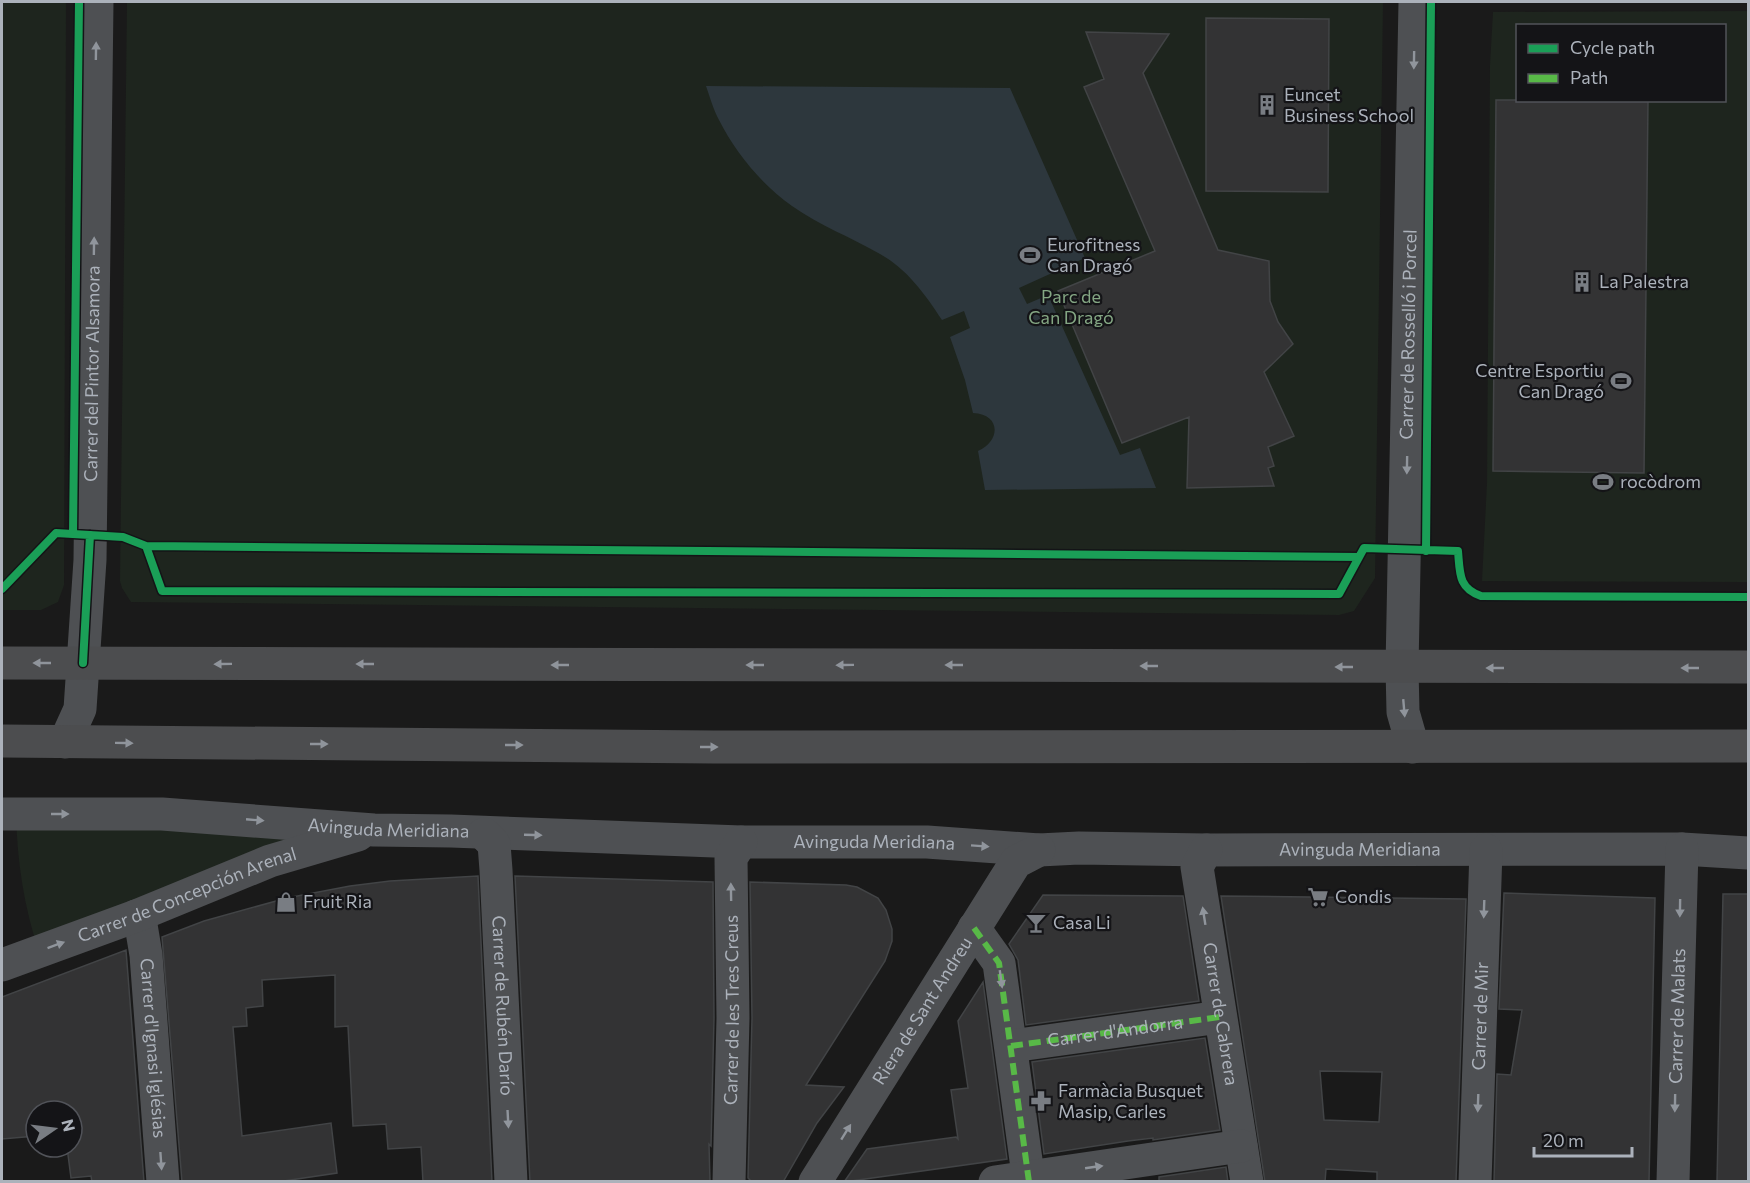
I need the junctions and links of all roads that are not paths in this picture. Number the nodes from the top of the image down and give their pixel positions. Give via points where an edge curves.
1 (97, 2) edge
2 (1415, 2) edge
3 (2, 663) edge
4 (83, 663) junction
5 (1402, 668) junction
6 (1749, 668) edge
7 (2, 741) edge
8 (65, 742) junction
9 (1749, 746) edge
10 (1413, 747) junction
11 (2, 814) edge
12 (374, 830) junction
13 (484, 834) junction
14 (741, 842) junction
15 (1682, 849) junction
16 (1039, 850) junction
17 (1206, 850) junction
18 (1486, 850) junction
19 (1749, 853) edge
20 (136, 916) junction
21 (974, 928) junction
22 (2, 965) edge
23 (1220, 1017) junction
24 (1011, 1046) junction
25 (1241, 1146) junction
26 (1029, 1179) edge
27 (163, 1182) edge
28 (512, 1182) edge
29 (729, 1182) edge
30 (815, 1182) edge
31 (995, 1182) edge
32 (1247, 1182) edge
33 (1475, 1182) edge
34 (1673, 1182) edge

4 -> 1 street, Carrer del Pintor Alsamora via 90,560
2 -> 5 street, Carrer de Rosselló i Porcel
4 -> 3 main road
5 -> 4 main road
4 - 8 street, Carrer del Pintor Alsamora via 80,709
6 -> 5 main road
5 -> 10 street via 1403,712
7 - 8 main road
8 -> 10 main road
9 - 10 main road
11 -> 12 street, Avinguda Meridiana via 162,813
12 - 13 street, Avinguda Meridiana
12 - 20 street, Carrer de Concepción Arenal via 270,861
13 -> 14 street, Avinguda Meridiana
13 -> 28 street, Carrer de Rubén Darío via 494,844 496,862
14 -> 16 street, Avinguda Meridiana via 927,842
29 -> 14 street, Carrer de les Tres Creus via 731,858
15 - 18 street, Avinguda Meridiana
15 - 19 street, Avinguda Meridiana
15 -> 34 street, Carrer de Malats
16 - 17 street, Avinguda Meridiana
16 - 21 street, Riera de Sant Andreu via 1017,861
17 - 18 street, Avinguda Meridiana
23 -> 17 street, Carrer de Cabrera via 1197,867
18 -> 33 street, Carrer de Mir
22 -> 20 street, Carrer de Concepción Arenal
20 -> 27 street, Carrer d'Ignasi Iglésias via 146,955
21 -> 24 street via 999,963
30 -> 21 street, Riera de Sant Andreu
23 - 24 street, Carrer d'Andorra
23 - 25 street, Carrer de Cabrera
24 - 26 street
26 -> 25 street
25 - 32 street, Carrer de Cabrera
26 - 31 street

